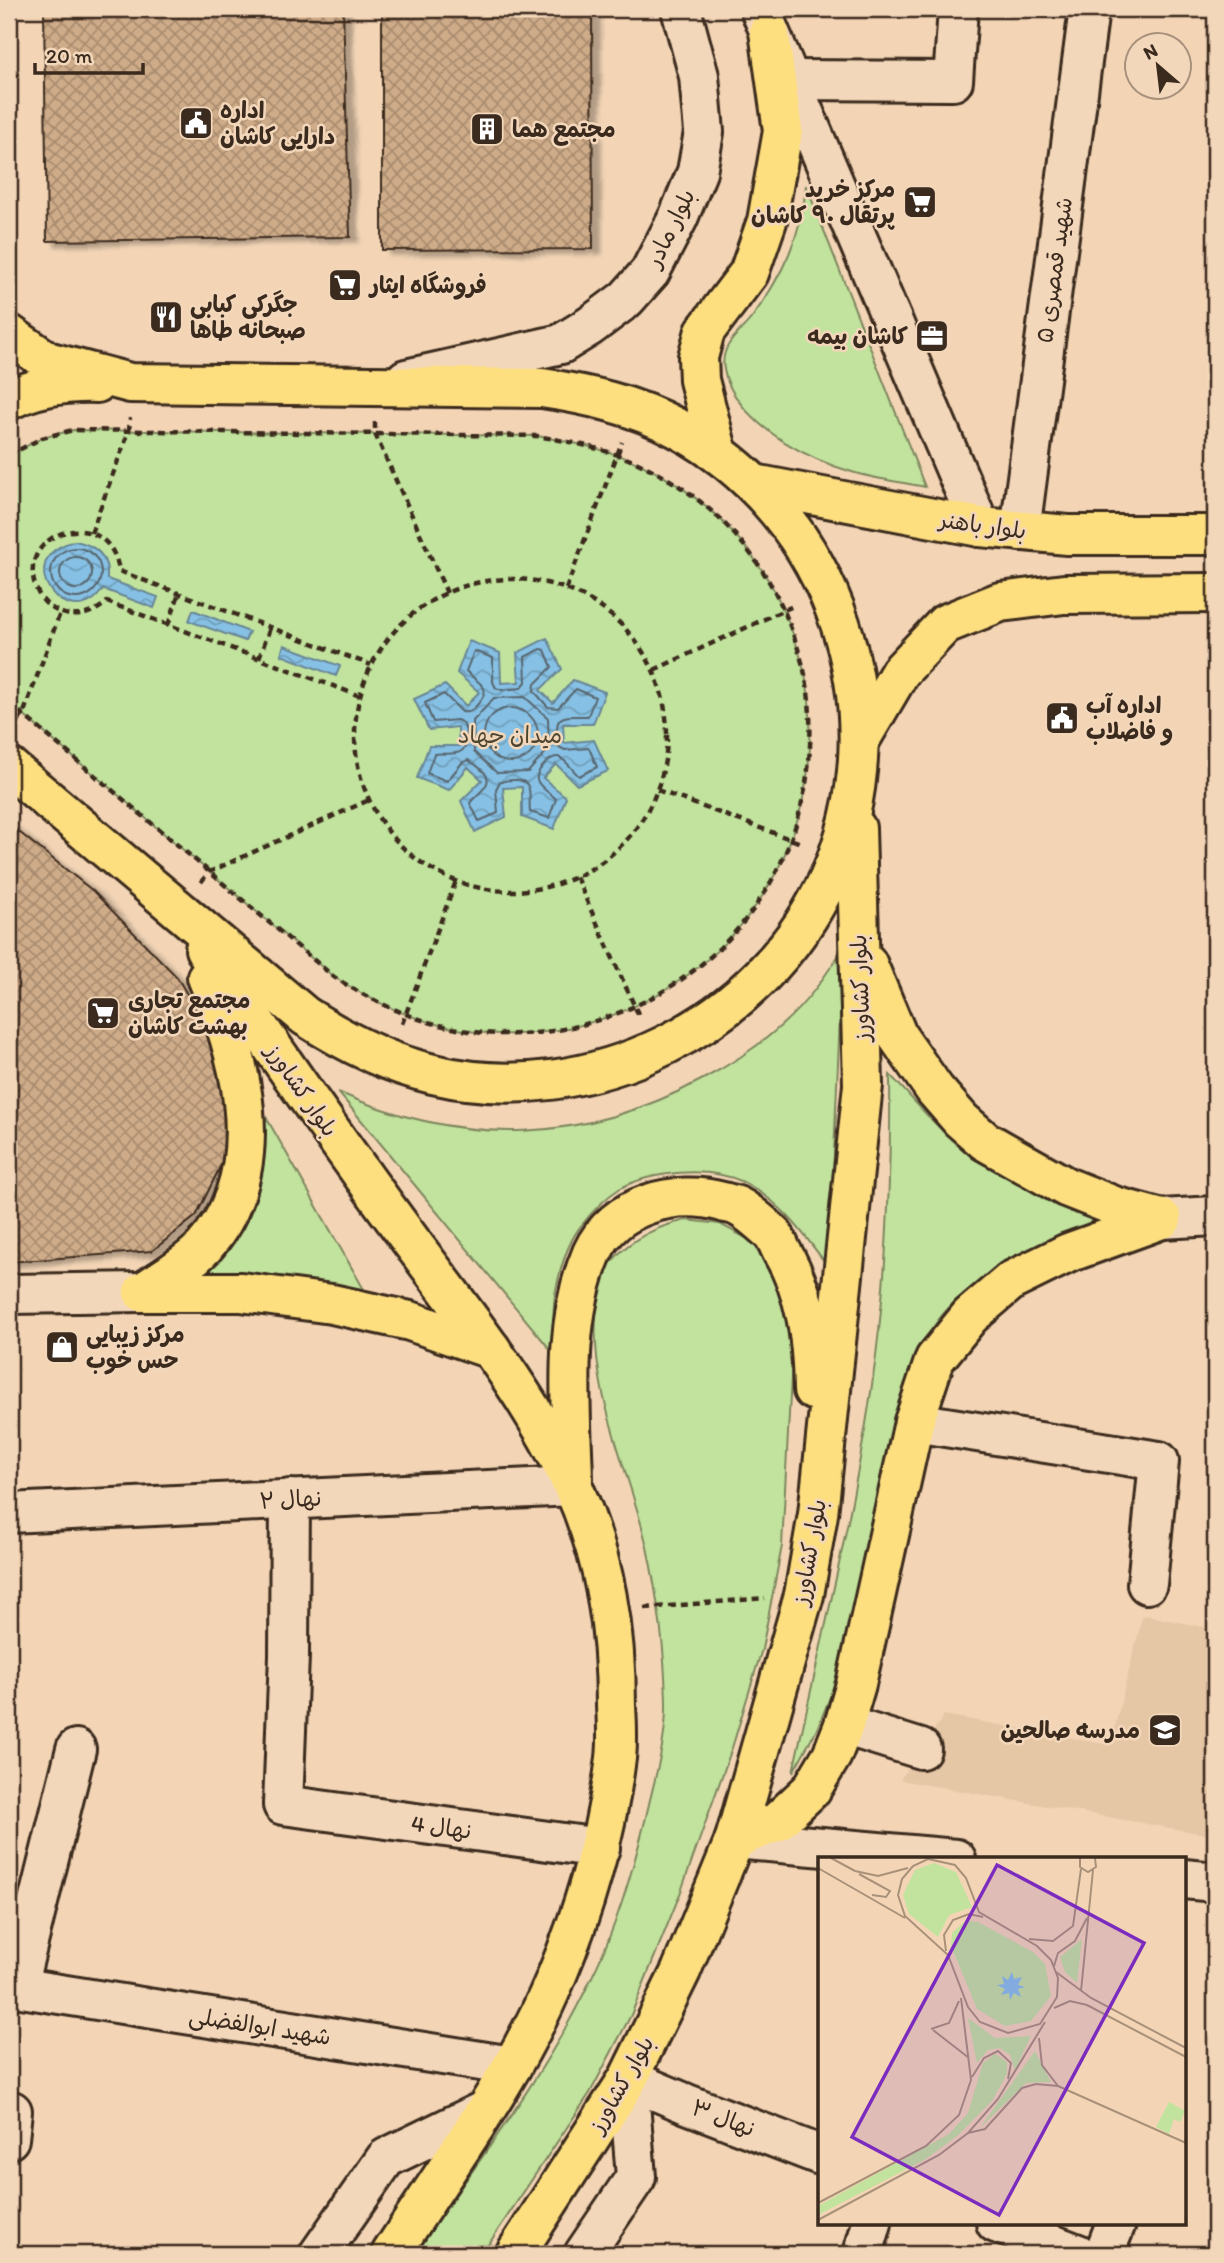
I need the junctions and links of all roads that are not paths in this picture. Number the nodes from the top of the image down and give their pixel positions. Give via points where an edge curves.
1 (681, 9) edge
2 (958, 9) edge
3 (1089, 9) edge
4 (765, 20) edge
5 (789, 80) junction
6 (9, 334) edge
7 (130, 383) junction
8 (375, 386) junction
9 (9, 400) edge
10 (718, 454) junction
11 (754, 484) junction
12 (980, 527) junction
13 (1020, 531) junction
14 (1215, 535) edge
15 (1215, 593) edge
16 (860, 740) junction
17 (9, 767) edge
18 (856, 787) junction
19 (178, 909) junction
20 (858, 943) junction
21 (1215, 1216) edge
22 (1161, 1219) junction
23 (143, 1292) junction
24 (9, 1294) edge
25 (491, 1349) junction
26 (914, 1422) junction
27 (573, 1486) junction
28 (290, 1499) junction
29 (9, 1513) edge
30 (818, 1514) junction
31 (1147, 1584) dead end
32 (844, 1725) junction
33 (76, 1749) dead end
34 (921, 1749) dead end
35 (735, 1839) junction
36 (600, 1848) junction
37 (934, 1857) edge
38 (1186, 1879) edge
39 (1215, 1882) edge
40 (13, 1987) edge
41 (512, 2066) junction
42 (628, 2079) junction
43 (483, 2111) junction
44 (818, 2154) edge
45 (872, 2224) edge
46 (999, 2224) edge
47 (1116, 2224) edge
48 (319, 2254) edge
49 (391, 2254) edge
50 (515, 2254) edge
51 (584, 2254) edge
52 (863, 2254) edge
53 (1077, 2254) edge
54 (1104, 2254) edge

1 - 8 street, بلوار مادر via 699,76 704,132 697,172 650,272 626,299 561,344
2 - 5 street via 953,80
3 - 13 street, شهید قمصری ۵
4 - 5 street
4 - 10 main road via 783,131 767,220 749,273 705,331 698,357 699,380
5 - 12 street
6 - 7 main road via 47,360
7 - 8 main road
7 - 9 main road via 68,382
8 - 10 main road via 542,388 589,395 677,428
10 - 11 main road
11 - 12 main road, بلوار باهنر
11 - 16 main road via 786,519 828,589 849,646
12 - 13 main road, بلوار باهنر
13 - 14 main road, بلوار باهنر
15 - 16 main road via 1064,594 1000,603 944,624 900,672
16 - 18 main road
17 - 19 main road
18 - 19 main road via 829,879 778,959 707,1022 653,1052 576,1077 481,1082 388,1061 304,1016
18 - 20 main road, بلوار کشاورز
19 - 23 main road via 215,995 237,1063 247,1121 245,1152 225,1219 203,1248
19 - 25 main road, بلوار کشاورز via 327,1127
20 - 22 main road via 898,1037 961,1120 985,1141 1066,1187
20 - 30 main road, بلوار کشاورز via 863,1085
21 - 22 street
22 - 26 main road via 1034,1268 991,1296 935,1359
23 - 24 street
23 - 25 main road via 241,1292 332,1304 410,1321
25 - 27 main road, بلوار کشاورز
26 - 31 street via 1159,1461
26 - 32 main road
27 - 28 street, نهال ۲
27 - 30 main road via 573,1340 578,1295 593,1251 626,1215 652,1201 707,1198 739,1206 773,1234 799,1284 812,1358
27 - 36 main road, بلوار کشاورز via 593,1534 608,1590 616,1659 617,1754
28 - 29 street, نهال ۲
28 - 36 street, نهال 4 via 283,1805
30 - 35 main road, بلوار کشاورز via 804,1595
32 - 34 street
32 - 35 main road via 811,1790 777,1822
33 - 40 street
35 - 37 street
35 - 42 main road, بلوار کشاورز via 681,1971
36 - 41 main road, بلوار کشاورز via 554,1983
38 - 39 street
40 - 41 street, شهید ابوالفضلی
41 - 43 main road, بلوار کشاورز
42 - 44 street, نهال ۳
42 - 50 main road, بلوار کشاورز
42 - 51 street via 636,2177
43 - 48 street via 386,2158
43 - 49 main road, بلوار کشاورز
45 - 52 street
46 - 53 street
47 - 54 street

